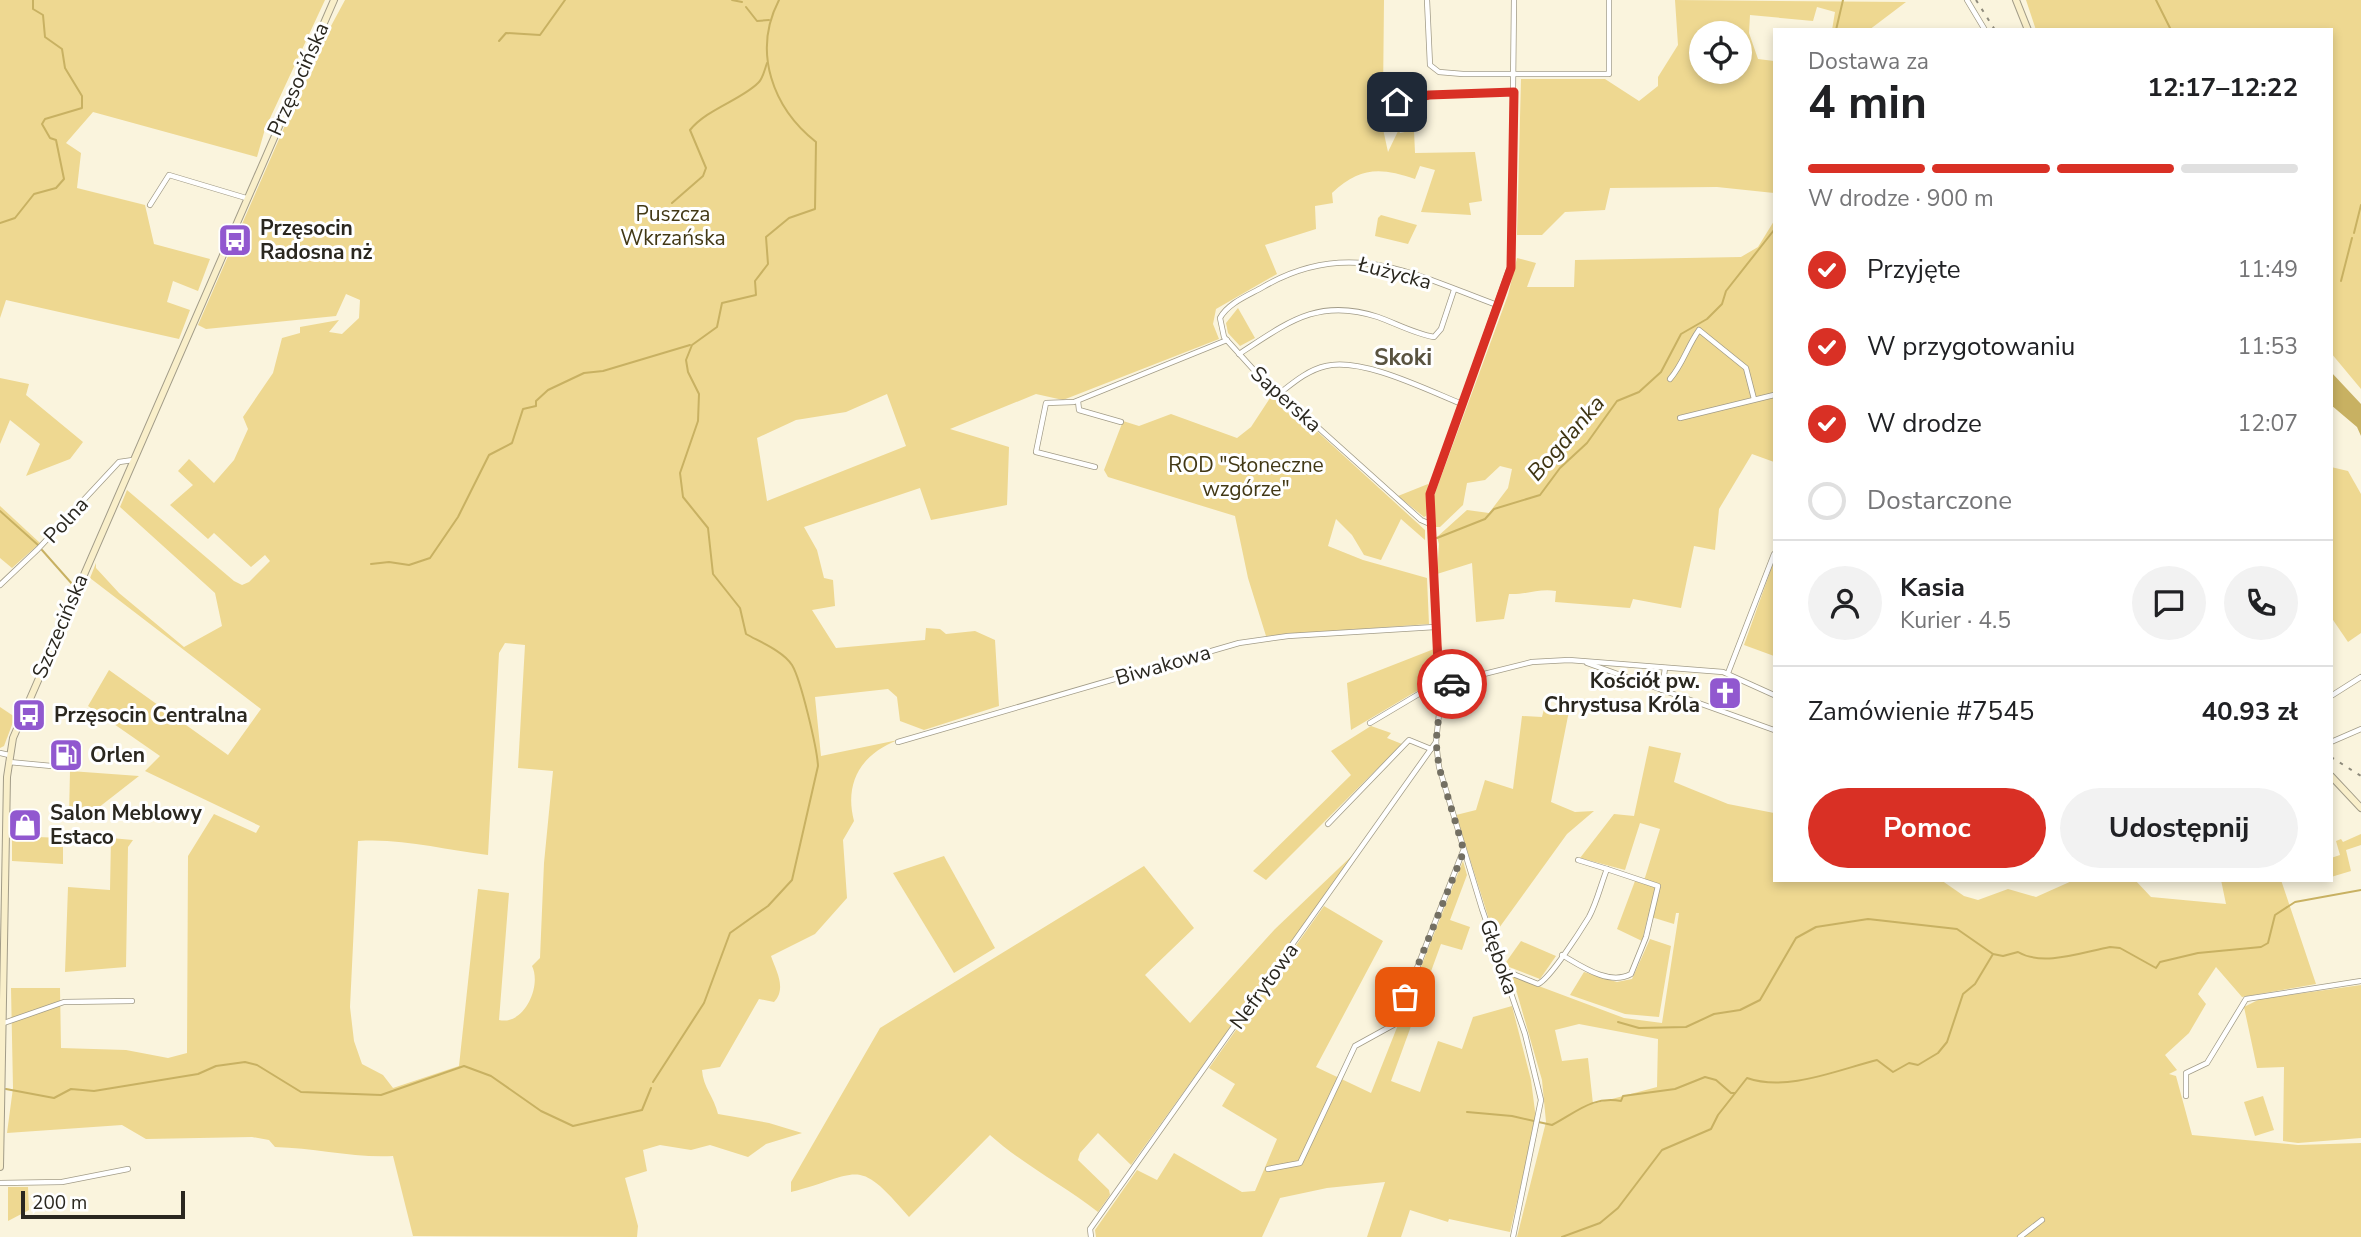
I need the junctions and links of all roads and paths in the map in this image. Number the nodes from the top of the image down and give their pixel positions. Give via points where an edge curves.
1 (334, 0) edge
2 (1427, 0) edge
3 (1514, 0) edge
4 (1609, 0) edge
5 (1967, 0) edge
6 (2017, 0) edge
7 (1983, 28) edge
8 (2027, 28) edge
9 (1514, 74) junction
10 (1514, 92) junction
11 (1397, 102) dead end
12 (264, 159) joint
13 (246, 198) junction
14 (150, 205) dead end
15 (1454, 290) junction
16 (1497, 305) junction
17 (1220, 318) joint
18 (1227, 340) junction
19 (1239, 354) junction
20 (1670, 379) dead end
21 (1280, 393) junction
22 (1773, 395) edge
23 (1754, 399) junction
24 (1079, 401) junction
25 (1462, 404) junction
26 (1680, 418) dead end
27 (1121, 422) dead end
28 (133, 460) junction
29 (1095, 467) dead end
30 (1430, 524) junction
31 (1773, 557) edge
32 (0, 585) edge
33 (1435, 627) junction
34 (1576, 660) junction
35 (1612, 663) junction
36 (1665, 667) junction
37 (1610, 671) junction
38 (1728, 673) junction
39 (2361, 677) edge
40 (1444, 679) junction
41 (1454, 681) junction
42 (1662, 690) junction
43 (1773, 695) edge
44 (2333, 695) edge
45 (1370, 723) dead end
46 (2361, 729) edge
47 (1773, 730) edge
48 (2333, 741) edge
49 (898, 742) dead end
50 (1436, 742) junction
51 (1431, 749) junction
52 (0, 753) edge
53 (9, 759) junction
54 (73, 768) dead end
55 (2333, 778) edge
56 (2361, 808) edge
57 (1328, 824) dead end
58 (1464, 851) junction
59 (1578, 860) dead end
60 (1607, 869) junction
61 (1562, 955) junction
62 (1502, 969) junction
63 (2361, 981) edge
64 (132, 1001) dead end
65 (1, 1024) edge
66 (2186, 1096) dead end
67 (0, 1167) edge
68 (128, 1169) dead end
69 (1268, 1169) dead end
70 (0, 1183) edge
71 (2042, 1220) dead end
72 (1091, 1237) edge
73 (1513, 1237) edge
74 (2020, 1237) edge

1 - 12 street, Przęsocińska
2 - 9 street via 1431,67 1448,74
3 - 9 street
4 - 9 street via 1609,74
5 - 7 street
6 - 8 street
9 - 10 street
10 - 11 street via 1429,95
10 - 16 street via 1511,264
12 - 13 street, Szczecińska
13 - 14 street via 169,175
13 - 28 street, Szczecińska
15 - 16 street, Łużycka
15 - 17 street, Łużycka via 1370,262 1329,262 1277,279 1231,306
15 - 19 street via 1441,330 1434,337 1371,315 1331,308 1302,316
16 - 25 street
17 - 18 street, Saperska
18 - 19 street, Saperska
18 - 24 street
19 - 21 street, Saperska
20 - 23 street via 1699,330 1746,368
21 - 25 street via 1310,372 1350,364
21 - 30 street, Saperska
22 - 23 street
23 - 26 street
24 - 27 street via 1079,410
24 - 29 street via 1046,403 1036,452
25 - 30 street via 1431,490
28 - 32 street, Polna via 120,462
28 - 53 street, Szczecińska via 21,717
30 - 33 street
31 - 38 street
33 - 40 street
33 - 49 street, Biwakowa via 1239,643
34 - 35 street
34 - 37 street
34 - 41 street via 1532,662
35 - 36 street
35 - 37 street
36 - 38 street
36 - 42 street
37 - 42 street
38 - 43 street
39 - 44 street
40 - 41 street
40 - 45 street
41 - 50 street, Głęboka via 1439,714
42 - 47 street
46 - 48 street
50 - 51 street, Nefrytowa
50 - 58 street, Głęboka
51 - 57 street via 1409,740
51 - 72 street, Nefrytowa via 1090,1229
52 - 53 street
53 - 54 street
53 - 65 street, Szczecińska
55 - 56 street
58 - 62 street, Głęboka
58 - 69 street via 1395,1024 1355,1046 1300,1163
59 - 60 street
60 - 61 street via 1590,915
60 - 61 street via 1658,886 1631,974 1620,979 1604,975
61 - 62 street via 1538,984
62 - 73 street, Głęboka via 1541,1100
63 - 66 street via 2246,999 2207,1063 2186,1073
64 - 65 street via 64,1002
65 - 67 street, Szczecińska
68 - 70 street via 62,1182
71 - 74 street

